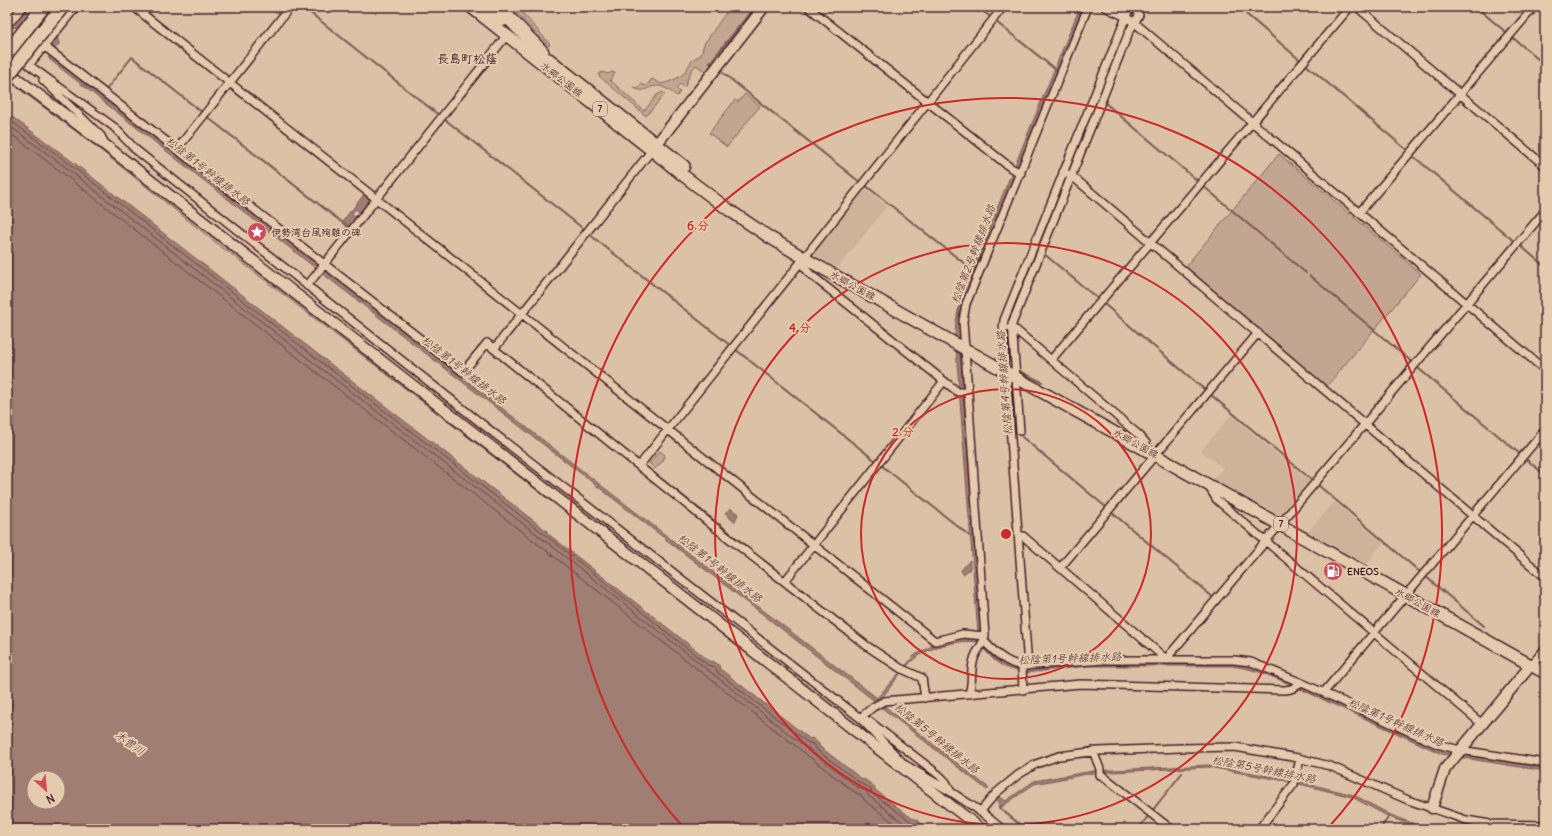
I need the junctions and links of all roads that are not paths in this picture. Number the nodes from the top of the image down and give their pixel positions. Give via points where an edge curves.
1 (22, 7) edge
2 (62, 7) edge
3 (76, 7) edge
4 (134, 7) edge
5 (290, 7) edge
6 (471, 7) edge
7 (488, 7) edge
8 (498, 7) edge
9 (764, 7) edge
10 (808, 7) edge
11 (1003, 7) edge
12 (1088, 7) edge
13 (1104, 7) edge
14 (1130, 7) edge
15 (1140, 7) edge
16 (1350, 7) edge
17 (1357, 7) edge
18 (1534, 7) edge
19 (35, 8) edge
20 (7, 16) edge
21 (1130, 20) junction
22 (56, 31) junction
23 (507, 35) junction
24 (46, 48) junction
25 (7, 52) edge
26 (542, 52) junction
27 (29, 65) junction
28 (7, 71) edge
29 (7, 76) edge
30 (230, 83) junction
31 (1460, 95) junction
32 (928, 102) junction
33 (1252, 122) junction
34 (105, 145) junction
35 (654, 147) junction
36 (177, 149) junction
37 (1545, 166) edge
38 (1018, 171) junction
39 (1068, 174) junction
40 (377, 199) junction
41 (1545, 212) edge
42 (1359, 213) junction
43 (1151, 242) junction
44 (803, 260) junction
45 (325, 265) junction
46 (307, 286) junction
47 (1466, 304) junction
48 (522, 314) junction
49 (1008, 328) junction
50 (1258, 333) junction
51 (960, 346) junction
52 (494, 350) junction
53 (1051, 360) junction
54 (1545, 370) edge
55 (1010, 374) junction
56 (944, 381) junction
57 (964, 392) junction
58 (1365, 424) junction
59 (668, 430) junction
60 (1545, 430) edge
61 (1020, 431) dead end
62 (1144, 448) junction
63 (1155, 454) junction
64 (639, 466) junction
65 (1207, 484) junction
66 (1472, 516) junction
67 (1280, 524) junction
68 (1020, 536) junction
69 (1266, 542) junction
70 (814, 545) junction
71 (1060, 568) junction
72 (1545, 577) edge
73 (785, 582) junction
74 (1406, 595) junction
75 (1374, 633) junction
76 (982, 639) junction
77 (1545, 649) edge
78 (1166, 659) junction
79 (1531, 665) junction
80 (1023, 668) junction
81 (1545, 673) edge
82 (1301, 683) junction
83 (1022, 690) junction
84 (1324, 692) junction
85 (970, 694) junction
86 (926, 698) junction
87 (860, 718) junction
88 (1482, 724) junction
89 (1093, 751) junction
90 (1458, 753) junction
91 (1300, 759) junction
92 (1545, 764) edge
93 (903, 765) junction
94 (951, 792) junction
95 (1432, 808) junction
96 (980, 812) junction
97 (1545, 825) edge
98 (1489, 827) edge
99 (981, 829) edge
100 (1002, 829) edge
101 (1171, 829) edge
102 (1259, 829) edge

1 - 20 street via 12,20
2 - 29 highway, bridge
3 - 22 street
4 - 30 street
5 - 30 street
6 - 23 main road, 水郷公園線 / 7
7 - 26 main road, 水郷公園線 / 7
8 - 26 highway
9 - 35 street
10 - 32 street
11 - 32 street
12 - 38 street
13 - 21 street
14 - 21 street
15 - 21 street via 1139,15
16 - 33 street
17 - 31 street
18 - 31 street
19 - 22 street
19 - 25 highway, bridge
21 - 33 street
21 - 39 street
22 - 24 street
23 - 35 main road, 水郷公園線 / 7
23 - 40 street
24 - 27 street
24 - 36 street
25 - 27 street
26 - 35 main road, 水郷公園線 / 7
27 - 34 street via 101,136
27 - 46 street via 114,127 136,150
28 - 34 street
30 - 36 street
30 - 40 street
31 - 37 street
31 - 42 street
32 - 38 street
32 - 44 street
33 - 42 street
33 - 43 street
34 - 93 street
35 - 44 main road, 水郷公園線 / 7 via 729,210
35 - 48 street
36 - 45 street
38 - 51 street via 966,304
39 - 43 street
39 - 49 street via 1012,324
40 - 45 street
40 - 48 street
41 - 47 street
42 - 47 street
43 - 50 street
43 - 53 street
44 - 51 main road, 水郷公園線 / 7
44 - 56 street via 810,274
44 - 59 street
45 - 46 street
45 - 52 street via 463,372 487,343
46 - 87 street
47 - 54 street
47 - 58 street
48 - 52 street
48 - 59 street
49 - 53 street
49 - 55 street
49 - 55 street via 1005,360
50 - 58 street
50 - 63 street
51 - 55 main road, 水郷公園線 / 7
51 - 57 street
52 - 64 street
53 - 62 street via 1140,436 1146,443
55 - 61 street
55 - 62 main road, 水郷公園線 / 7
55 - 68 street
56 - 57 street
56 - 70 street
57 - 76 street
58 - 66 street
58 - 67 street
59 - 64 street
59 - 70 street
60 - 66 street
62 - 63 main road, 水郷公園線 / 7
63 - 65 main road, 水郷公園線 / 7
63 - 71 street
64 - 73 street
65 - 67 main road, 水郷公園線 / 7
65 - 69 street via 1216,500
66 - 72 street
66 - 74 street
67 - 69 street
67 - 74 main road, 水郷公園線 / 7
68 - 71 street
68 - 80 street
69 - 75 street
69 - 78 street
70 - 73 street
70 - 76 street via 935,641 963,634
71 - 78 street
73 - 86 street via 867,646 903,670 922,678
74 - 75 street
74 - 79 main road, 水郷公園線 / 7
75 - 84 street
75 - 88 street
76 - 80 street via 999,657
76 - 85 street via 971,669
77 - 79 street
78 - 80 street via 1104,660
78 - 82 street via 1242,660
79 - 81 main road, 水郷公園線 / 7
79 - 88 street
80 - 83 street
82 - 83 street via 1285,690 1081,684
82 - 84 street
83 - 85 street
84 - 90 street
85 - 86 street
86 - 87 street via 880,703
87 - 93 street
87 - 94 street via 869,721 939,775
88 - 90 street
89 - 91 street via 1235,748
89 - 96 street via 1060,756 1036,764 996,793
89 - 101 street via 1100,775
90 - 92 street
90 - 95 street via 1445,769
91 - 95 street via 1335,768
91 - 102 street via 1294,781
93 - 94 street
93 - 99 street
94 - 96 street
95 - 98 street
96 - 100 street
97 - 98 street

